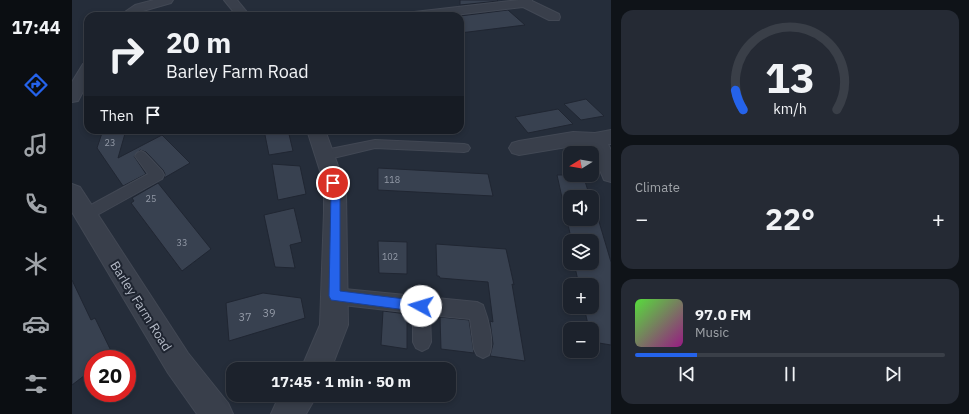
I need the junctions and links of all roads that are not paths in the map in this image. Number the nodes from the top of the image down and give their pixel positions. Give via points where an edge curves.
1 (167, 0) edge
2 (230, 0) edge
3 (526, 2) edge
4 (132, 12) edge
5 (240, 12) edge
6 (446, 12) edge
7 (554, 17) dead end
8 (84, 74) edge
9 (72, 97) edge
10 (317, 134) edge
11 (603, 139) edge
12 (464, 148) dead end
13 (519, 148) dead end
14 (325, 155) junction
15 (141, 156) dead end
16 (611, 174) edge
17 (78, 204) edge
18 (334, 296) junction
19 (421, 306) junction
20 (422, 342) dead end
21 (483, 350) dead end
22 (319, 362) edge
23 (296, 402) edge
24 (217, 414) edge
25 (288, 414) edge

1 - 4 street
2 - 5 street
3 - 6 street
3 - 7 street
8 - 9 street
10 - 14 street
11 - 13 street via 573,138
11 - 16 street via 600,146
12 - 14 lane via 374,144
14 - 18 street via 335,192
15 - 17 lane via 157,175
17 - 24 street, Barley Farm Road via 178,363
18 - 19 lane
18 - 22 street via 334,324
19 - 20 lane
19 - 21 lane via 477,311
23 - 25 street

